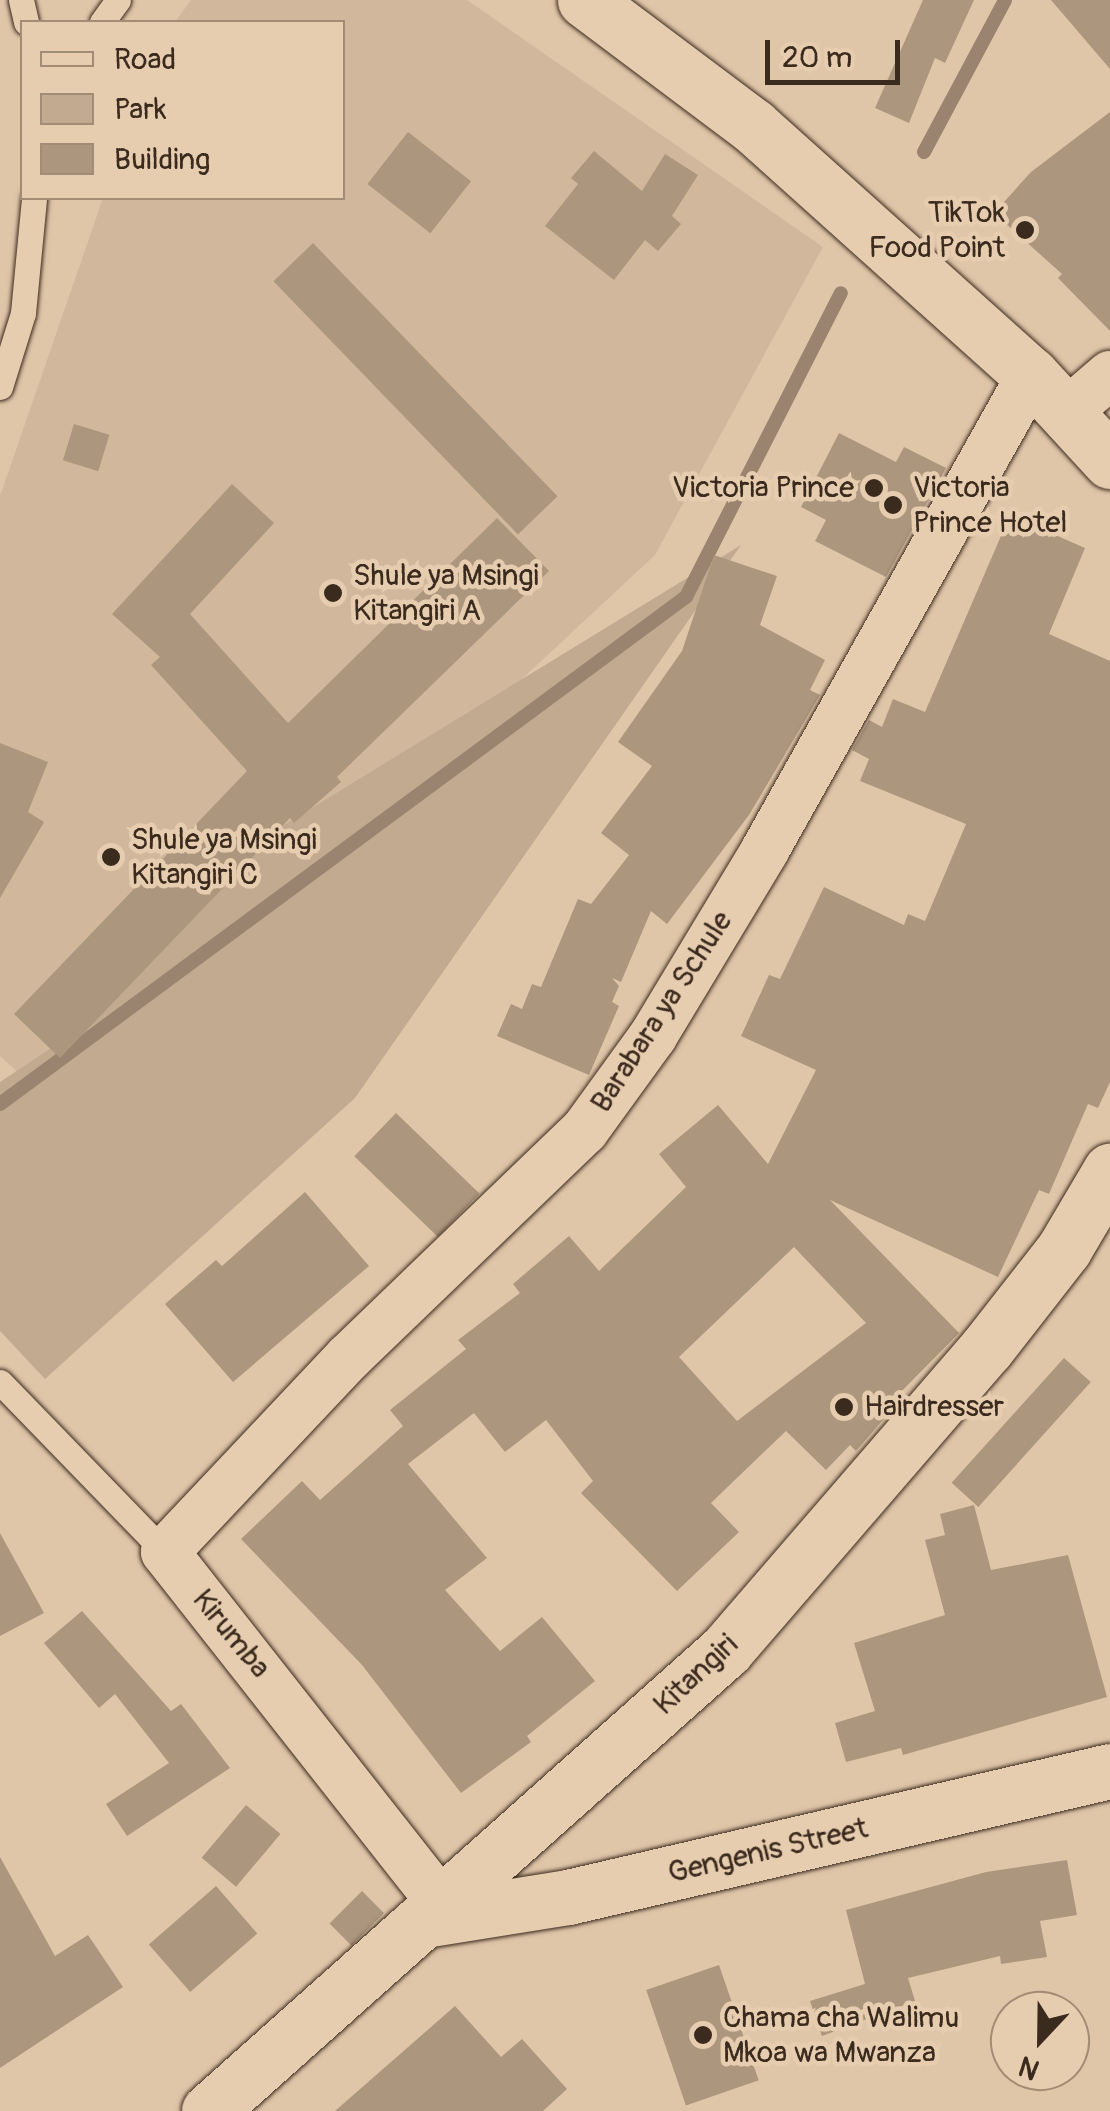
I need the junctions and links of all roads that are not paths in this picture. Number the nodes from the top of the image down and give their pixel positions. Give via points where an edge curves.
1 (585, 0) edge
2 (34, 200) edge
3 (1110, 374) edge
4 (0, 387) edge
5 (1049, 393) junction
6 (1110, 461) edge
7 (1110, 1171) edge
8 (0, 1382) edge
9 (166, 1552) junction
10 (1110, 1771) edge
11 (433, 1912) junction
12 (209, 2111) edge

1 - 5 main road via 753,126
2 - 4 lane via 23,313
3 - 5 street, Barabara ya Schule
5 - 6 main road
5 - 9 street, Barabara ya Schule via 653,1036 585,1130 349,1357
7 - 11 main road, Kitangiri via 1064,1249 986,1349 726,1650
8 - 9 lane, Kirumba
9 - 11 street, Kirumba
10 - 11 main road, Gengenis Street via 568,1898
11 - 12 main road, Kitangiri

